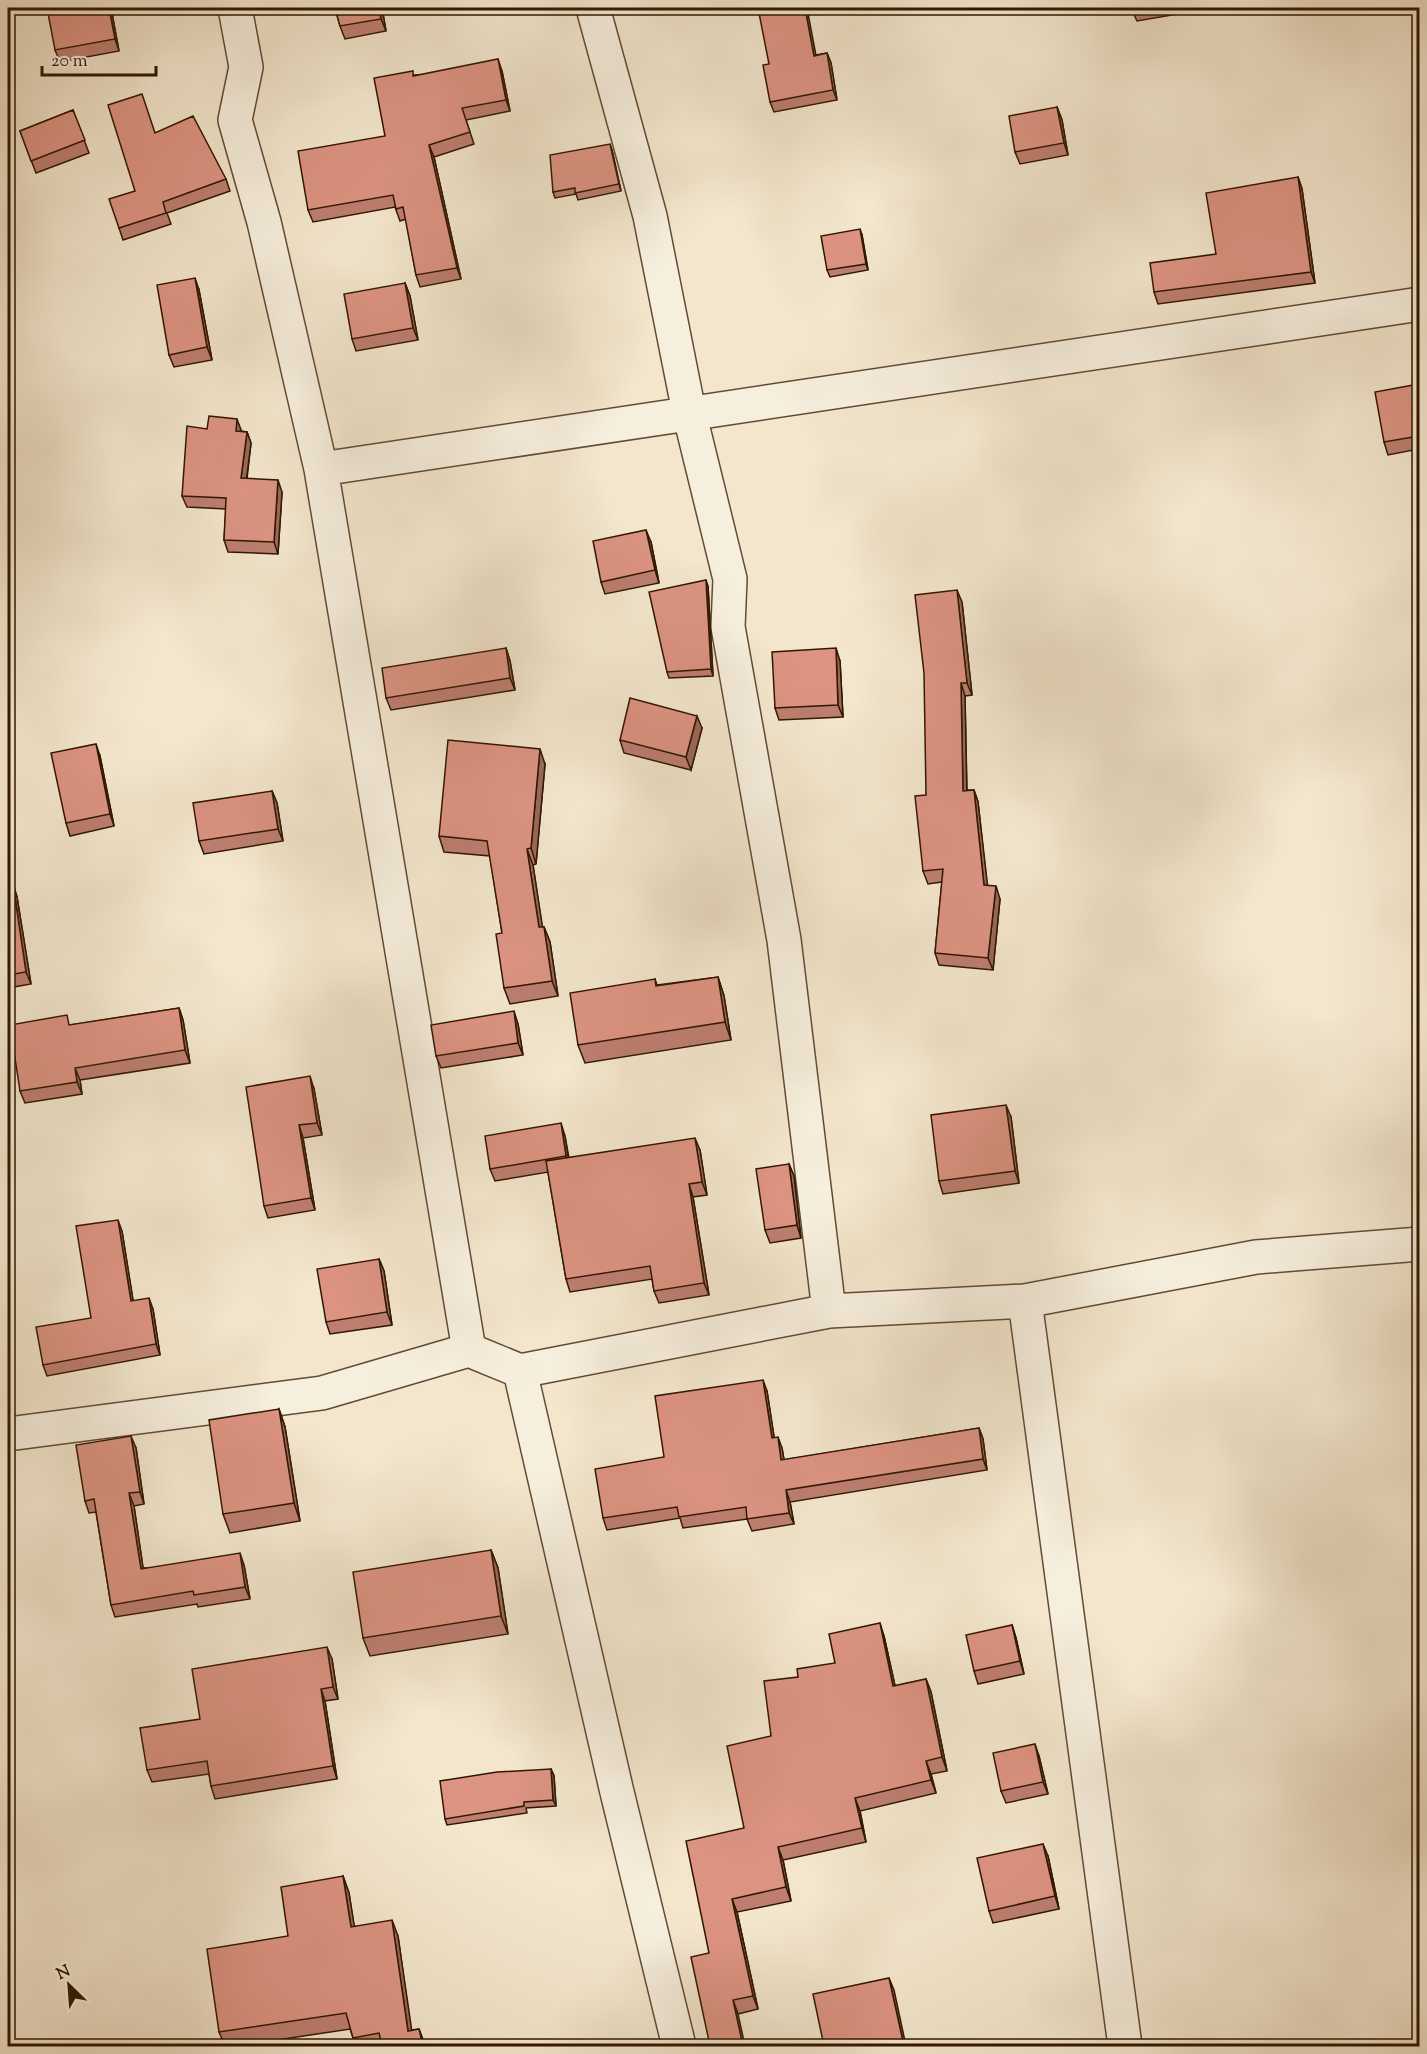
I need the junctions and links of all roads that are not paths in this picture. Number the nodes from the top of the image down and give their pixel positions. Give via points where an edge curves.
1 (235, 8) edge
2 (593, 8) edge
3 (1419, 304) edge
4 (689, 412) junction
5 (321, 469) junction
6 (1419, 1244) edge
7 (1024, 1301) junction
8 (829, 1311) junction
9 (469, 1350) junction
10 (520, 1371) junction
11 (8, 1434) edge
12 (679, 2046) edge
13 (1125, 2046) edge

1 - 5 street via 246,67 236,120 264,222
2 - 4 street via 650,216
3 - 4 street
4 - 5 street
4 - 8 street via 730,579 728,627 784,940
5 - 9 street
6 - 7 street via 1256,1257
7 - 8 street
7 - 13 street
8 - 10 street
9 - 10 street
9 - 11 street via 322,1393
10 - 12 street

